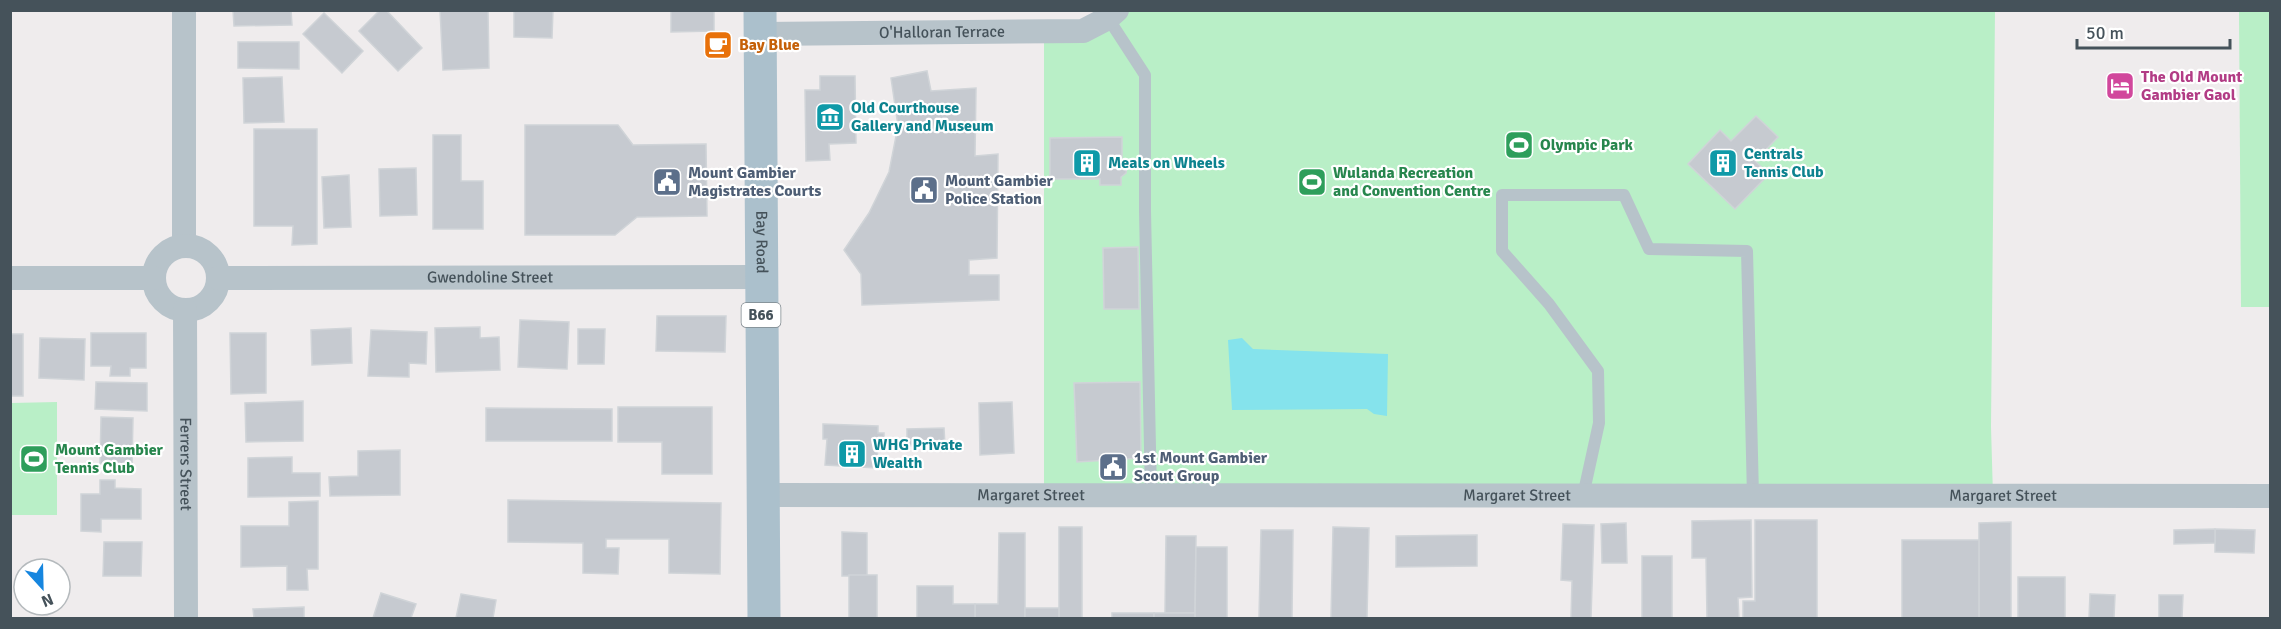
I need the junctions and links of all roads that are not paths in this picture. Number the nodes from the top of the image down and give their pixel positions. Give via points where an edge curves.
1 (184, 10) edge
2 (1113, 14) edge
3 (760, 22) edge
4 (184, 245) junction
5 (760, 277) junction
6 (10, 278) edge
7 (154, 278) junction
8 (218, 278) junction
9 (185, 310) junction
10 (763, 495) junction
11 (1151, 495) junction
12 (1583, 496) junction
13 (1753, 496) junction
14 (2271, 496) edge
15 (186, 618) edge
16 (764, 618) edge

1 - 4 street
2 - 3 street, O'Halloran Terrace via 1083,31 1064,32
2 - 11 lane via 1145,75
3 - 5 main road, Bay Road / B66
4 - 7 street via 164,255 156,265
4 - 8 street via 199,248 209,256
5 - 8 street, Gwendoline Street
5 - 10 main road, Bay Road / B66
6 - 7 street
7 - 9 street via 163,299
8 - 9 street via 216,290 208,300 198,308
9 - 15 street, Ferrers Street
10 - 11 street, Margaret Street
10 - 16 main road, Bay Road / B66
11 - 12 street, Margaret Street
12 - 13 street, Margaret Street
12 - 13 lane via 1599,423 1598,371 1549,304 1502,251 1502,195 1624,195 1649,249 1748,251
13 - 14 street, Margaret Street

